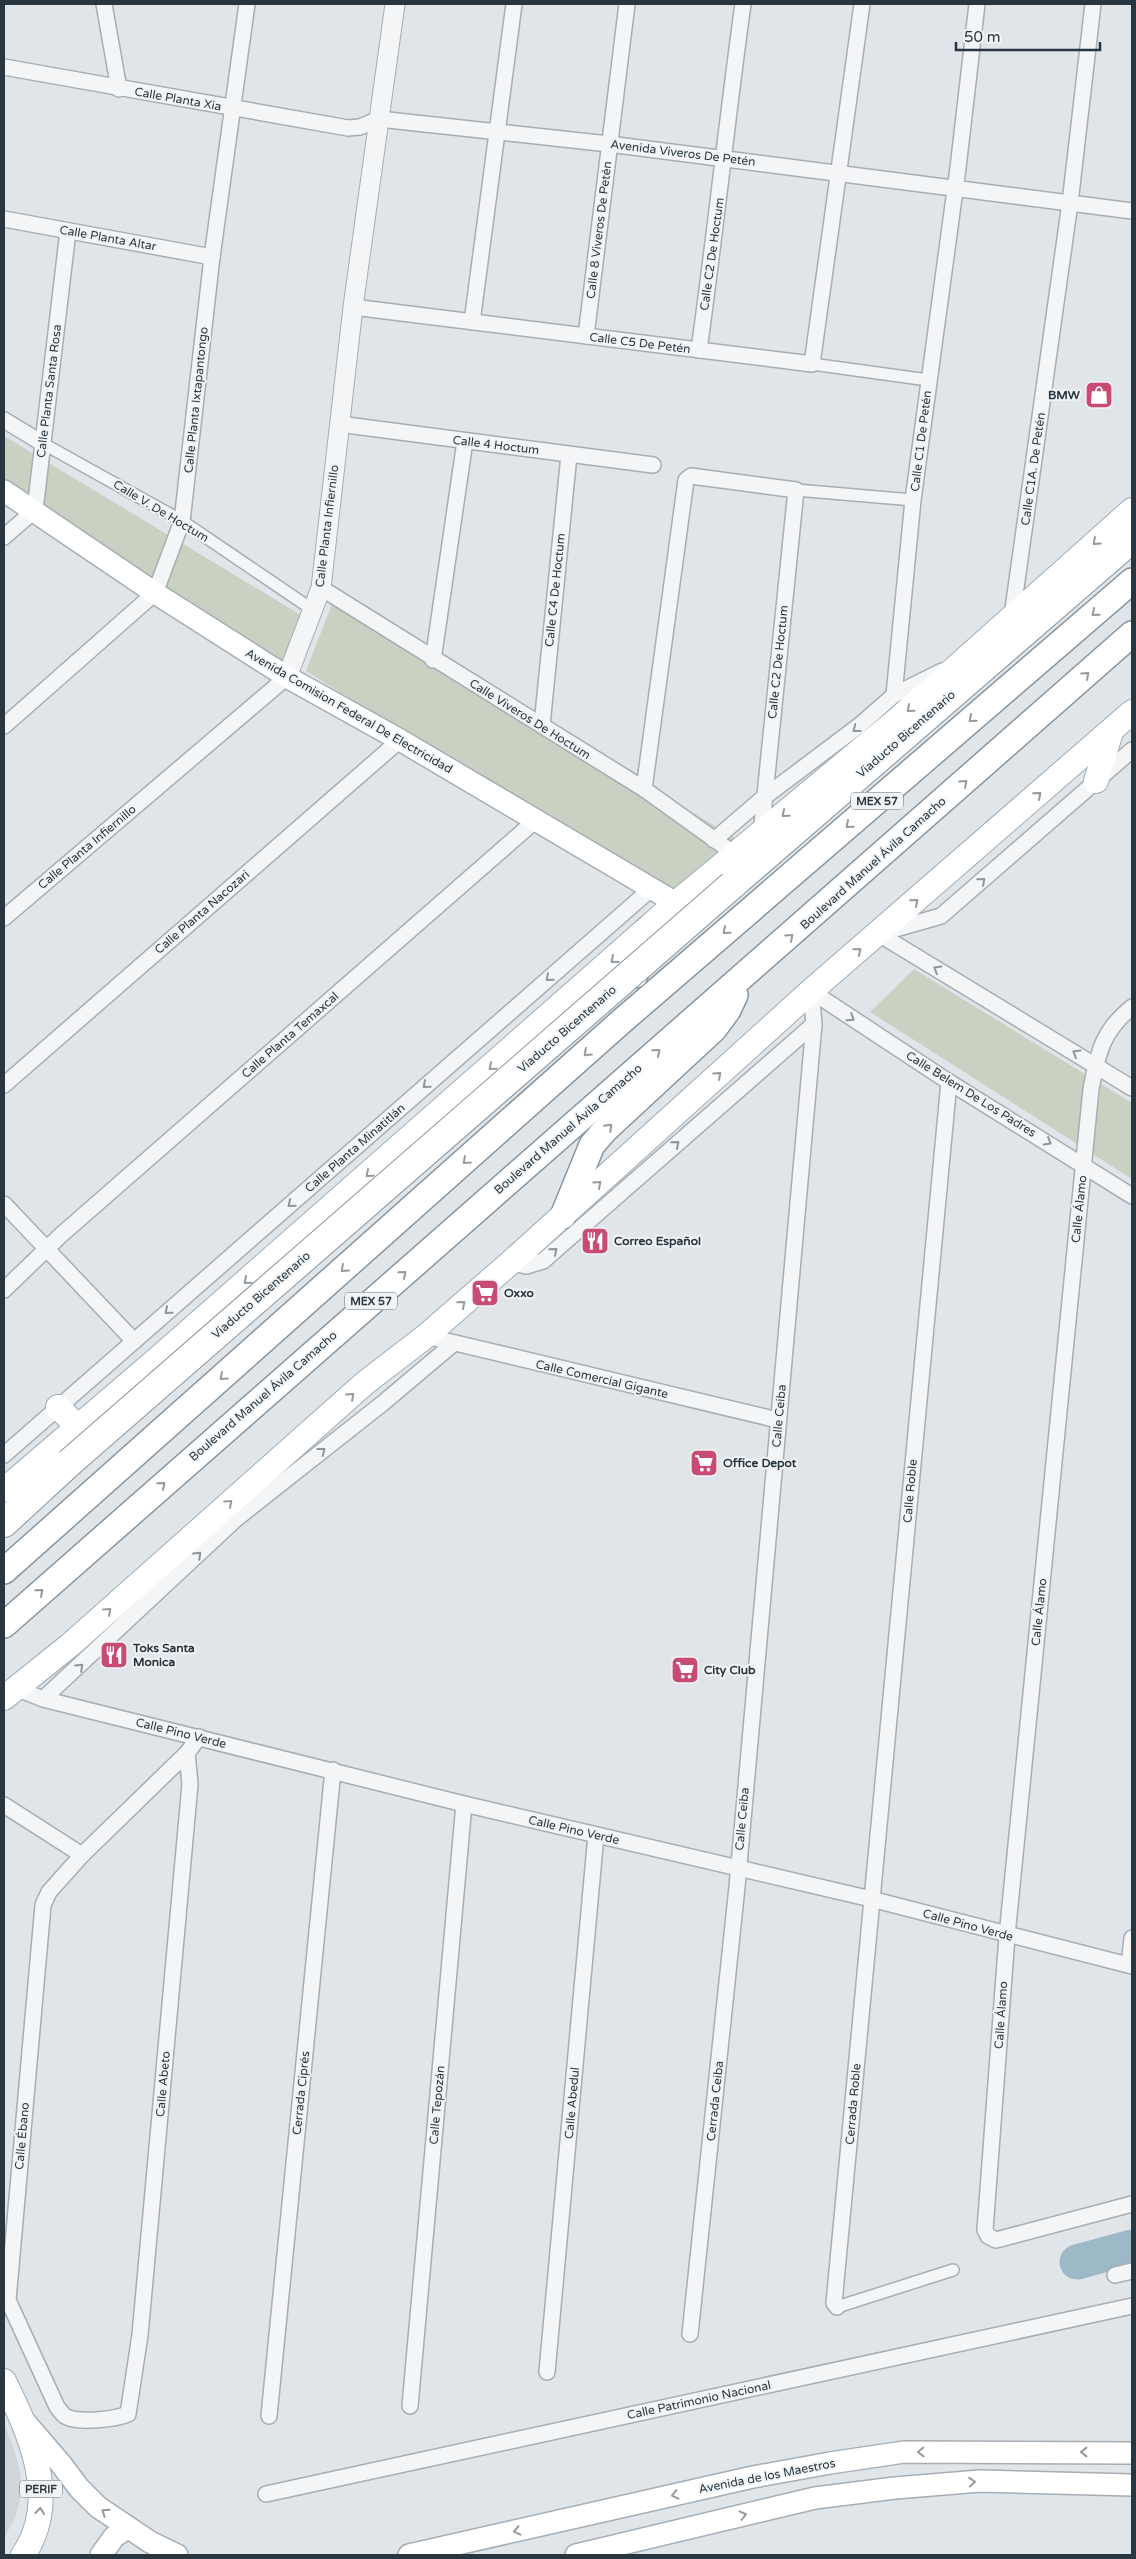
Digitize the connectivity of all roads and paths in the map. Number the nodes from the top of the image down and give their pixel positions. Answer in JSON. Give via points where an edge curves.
{"nodes":[{"id":1,"x":104,"y":4,"type":"edge"},
{"id":2,"x":247,"y":4,"type":"edge"},
{"id":3,"x":395,"y":4,"type":"edge"},
{"id":4,"x":514,"y":4,"type":"edge"},
{"id":5,"x":627,"y":4,"type":"edge"},
{"id":6,"x":743,"y":4,"type":"edge"},
{"id":7,"x":862,"y":4,"type":"edge"},
{"id":8,"x":977,"y":4,"type":"edge"},
{"id":9,"x":1092,"y":4,"type":"edge"},
{"id":10,"x":4,"y":67,"type":"edge"},
{"id":11,"x":119,"y":89,"type":"junction"},
{"id":12,"x":234,"y":108,"type":"junction"},
{"id":13,"x":379,"y":119,"type":"junction"},
{"id":14,"x":498,"y":132,"type":"junction"},
{"id":15,"x":609,"y":144,"type":"junction"},
{"id":16,"x":724,"y":158,"type":"junction"},
{"id":17,"x":838,"y":174,"type":"junction"},
{"id":18,"x":956,"y":188,"type":"junction"},
{"id":19,"x":1070,"y":203,"type":"junction"},
{"id":20,"x":1132,"y":211,"type":"edge"},
{"id":21,"x":4,"y":219,"type":"edge"},
{"id":22,"x":68,"y":231,"type":"junction"},
{"id":23,"x":212,"y":258,"type":"junction"},
{"id":24,"x":352,"y":307,"type":"junction"},
{"id":25,"x":472,"y":322,"type":"junction"},
{"id":26,"x":586,"y":336,"type":"junction"},
{"id":27,"x":699,"y":350,"type":"junction"},
{"id":28,"x":812,"y":364,"type":"junction"},
{"id":29,"x":928,"y":380,"type":"junction"},
{"id":30,"x":4,"y":420,"type":"edge"},
{"id":31,"x":339,"y":424,"type":"junction"},
{"id":32,"x":465,"y":441,"type":"junction"},
{"id":33,"x":42,"y":443,"type":"junction"},
{"id":34,"x":569,"y":455,"type":"junction"},
{"id":35,"x":653,"y":466,"type":"dead end"},
{"id":36,"x":796,"y":490,"type":"junction"},
{"id":37,"x":4,"y":491,"type":"edge"},
{"id":38,"x":913,"y":500,"type":"junction"},
{"id":39,"x":35,"y":510,"type":"junction"},
{"id":40,"x":1132,"y":510,"type":"edge"},
{"id":41,"x":182,"y":521,"type":"junction"},
{"id":42,"x":4,"y":537,"type":"edge"},
{"id":43,"x":1132,"y":539,"type":"edge"},
{"id":44,"x":1132,"y":581,"type":"edge"},
{"id":45,"x":321,"y":588,"type":"junction"},
{"id":46,"x":156,"y":593,"type":"junction"},
{"id":47,"x":313,"y":610,"type":"junction"},
{"id":48,"x":1012,"y":616,"type":"junction"},
{"id":49,"x":1132,"y":634,"type":"edge"},
{"id":50,"x":970,"y":656,"type":"junction"},
{"id":51,"x":433,"y":660,"type":"junction"},
{"id":52,"x":287,"y":677,"type":"junction"},
{"id":53,"x":894,"y":694,"type":"junction"},
{"id":54,"x":1132,"y":712,"type":"edge"},
{"id":55,"x":542,"y":725,"type":"junction"},
{"id":56,"x":4,"y":726,"type":"edge"},
{"id":57,"x":1121,"y":732,"type":"edge"},
{"id":58,"x":400,"y":740,"type":"junction"},
{"id":59,"x":1132,"y":750,"type":"edge"},
{"id":60,"x":1096,"y":781,"type":"junction"},
{"id":61,"x":644,"y":789,"type":"junction"},
{"id":62,"x":763,"y":798,"type":"junction"},
{"id":63,"x":536,"y":820,"type":"junction"},
{"id":64,"x":761,"y":834,"type":"junction"},
{"id":65,"x":714,"y":840,"type":"junction"},
{"id":66,"x":736,"y":856,"type":"junction"},
{"id":67,"x":651,"y":888,"type":"junction"},
{"id":68,"x":676,"y":904,"type":"junction"},
{"id":69,"x":4,"y":918,"type":"edge"},
{"id":70,"x":648,"y":930,"type":"junction"},
{"id":71,"x":878,"y":934,"type":"junction"},
{"id":72,"x":741,"y":981,"type":"junction"},
{"id":73,"x":811,"y":991,"type":"junction"},
{"id":74,"x":1132,"y":1007,"type":"edge"},
{"id":75,"x":623,"y":1020,"type":"junction"},
{"id":76,"x":814,"y":1024,"type":"junction"},
{"id":77,"x":1096,"y":1065,"type":"junction"},
{"id":78,"x":949,"y":1082,"type":"junction"},
{"id":79,"x":4,"y":1085,"type":"edge"},
{"id":80,"x":1132,"y":1088,"type":"edge"},
{"id":81,"x":1083,"y":1164,"type":"junction"},
{"id":82,"x":1132,"y":1196,"type":"edge"},
{"id":83,"x":4,"y":1204,"type":"edge"},
{"id":84,"x":563,"y":1216,"type":"junction"},
{"id":85,"x":45,"y":1249,"type":"junction"},
{"id":86,"x":510,"y":1263,"type":"junction"},
{"id":87,"x":4,"y":1290,"type":"edge"},
{"id":88,"x":426,"y":1336,"type":"junction"},
{"id":89,"x":134,"y":1341,"type":"junction"},
{"id":90,"x":453,"y":1344,"type":"junction"},
{"id":91,"x":58,"y":1406,"type":"junction"},
{"id":92,"x":778,"y":1420,"type":"junction"},
{"id":93,"x":78,"y":1427,"type":"junction"},
{"id":94,"x":4,"y":1455,"type":"edge"},
{"id":95,"x":4,"y":1490,"type":"edge"},
{"id":96,"x":4,"y":1523,"type":"edge"},
{"id":97,"x":4,"y":1571,"type":"edge"},
{"id":98,"x":4,"y":1624,"type":"edge"},
{"id":99,"x":11,"y":1694,"type":"edge"},
{"id":100,"x":43,"y":1699,"type":"junction"},
{"id":101,"x":199,"y":1737,"type":"junction"},
{"id":102,"x":187,"y":1753,"type":"junction"},
{"id":103,"x":333,"y":1770,"type":"junction"},
{"id":104,"x":464,"y":1804,"type":"junction"},
{"id":105,"x":4,"y":1805,"type":"edge"},
{"id":106,"x":596,"y":1834,"type":"junction"},
{"id":107,"x":82,"y":1855,"type":"junction"},
{"id":108,"x":737,"y":1868,"type":"junction"},
{"id":109,"x":871,"y":1899,"type":"junction"},
{"id":110,"x":1007,"y":1936,"type":"junction"},
{"id":111,"x":1132,"y":1938,"type":"edge"},
{"id":112,"x":1131,"y":1966,"type":"edge"},
{"id":113,"x":1132,"y":2204,"type":"edge"},
{"id":114,"x":953,"y":2270,"type":"dead end"},
{"id":115,"x":1132,"y":2271,"type":"edge"},
{"id":116,"x":1115,"y":2275,"type":"dead end"},
{"id":117,"x":1132,"y":2306,"type":"edge"},
{"id":118,"x":837,"y":2307,"type":"joint"},
{"id":119,"x":690,"y":2334,"type":"dead end"},
{"id":120,"x":547,"y":2372,"type":"dead end"},
{"id":121,"x":4,"y":2381,"type":"edge"},
{"id":122,"x":4,"y":2404,"type":"edge"},
{"id":123,"x":410,"y":2406,"type":"dead end"},
{"id":124,"x":269,"y":2416,"type":"dead end"},
{"id":125,"x":66,"y":2417,"type":"joint"},
{"id":126,"x":24,"y":2421,"type":"junction"},
{"id":127,"x":1132,"y":2452,"type":"edge"},
{"id":128,"x":1132,"y":2485,"type":"edge"},
{"id":129,"x":266,"y":2494,"type":"dead end"},
{"id":130,"x":128,"y":2527,"type":"junction"},
{"id":131,"x":632,"y":2549,"type":"edge"},
{"id":132,"x":22,"y":2555,"type":"edge"},
{"id":133,"x":102,"y":2555,"type":"edge"},
{"id":134,"x":177,"y":2555,"type":"edge"},
{"id":135,"x":409,"y":2555,"type":"edge"},
{"id":136,"x":576,"y":2555,"type":"edge"}],
"edges":[{"from":1,"to":11,"type":"street","name":"Calle Planta Xia"},
{"from":2,"to":12,"type":"street","name":"Calle Planta Ixtapantongo"},
{"from":3,"to":13,"type":"street","name":"Calle Planta Infiernillo"},
{"from":4,"to":14,"type":"street"},
{"from":5,"to":15,"type":"street","name":"Calle 8 Viveros De Petén"},
{"from":6,"to":16,"type":"street","name":"Calle C2 De Hoctum"},
{"from":7,"to":17,"type":"street"},
{"from":8,"to":18,"type":"street","name":"Calle C1 De Petén"},
{"from":9,"to":19,"type":"street","name":"Calle C1A. De Petén"},
{"from":10,"to":11,"type":"street"},
{"from":11,"to":12,"type":"street","name":"Calle Planta Xia"},
{"from":12,"to":13,"type":"street","name":"Avenida Viveros De Petén","via":[[348,128]]},
{"from":12,"to":23,"type":"street","name":"Calle Planta Ixtapantongo"},
{"from":13,"to":14,"type":"street","name":"Avenida Viveros De Petén"},
{"from":13,"to":24,"type":"street","name":"Calle Planta Infiernillo"},
{"from":14,"to":15,"type":"street","name":"Avenida Viveros De Petén"},
{"from":14,"to":25,"type":"street"},
{"from":15,"to":16,"type":"street","name":"Avenida Viveros De Petén"},
{"from":15,"to":26,"type":"street","name":"Calle 8 Viveros De Petén"},
{"from":16,"to":17,"type":"street","name":"Avenida Viveros De Petén"},
{"from":16,"to":27,"type":"street","name":"Calle C2 De Hoctum"},
{"from":17,"to":18,"type":"street","name":"Avenida Viveros De Petén"},
{"from":17,"to":28,"type":"street"},
{"from":18,"to":19,"type":"street","name":"Avenida Viveros De Petén"},
{"from":18,"to":29,"type":"street","name":"Calle C1 De Petén"},
{"from":19,"to":20,"type":"street","name":"Avenida Viveros De Petén"},
{"from":19,"to":48,"type":"street","name":"Calle C1A. De Petén"},
{"from":21,"to":22,"type":"street","name":"Calle Planta Altar"},
{"from":22,"to":23,"type":"street","name":"Calle Planta Altar"},
{"from":22,"to":33,"type":"street","name":"Calle Planta Santa Rosa"},
{"from":23,"to":41,"type":"street","name":"Calle Planta Ixtapantongo"},
{"from":24,"to":25,"type":"street","name":"Calle C5 De Petén"},
{"from":24,"to":31,"type":"street","name":"Calle Planta Infiernillo"},
{"from":25,"to":26,"type":"street","name":"Calle C5 De Petén"},
{"from":26,"to":27,"type":"street","name":"Calle C5 De Petén"},
{"from":27,"to":28,"type":"street","name":"Calle C5 De Petén"},
{"from":28,"to":29,"type":"street","name":"Calle C5 De Petén"},
{"from":29,"to":38,"type":"street","name":"Calle C1 De Petén"},
{"from":30,"to":33,"type":"street","name":"Calle V. De Hoctum"},
{"from":31,"to":32,"type":"street","name":"Calle 4 Hoctum"},
{"from":31,"to":45,"type":"street","name":"Calle Planta Infiernillo"},
{"from":32,"to":34,"type":"street","name":"Calle 4 Hoctum"},
{"from":32,"to":51,"type":"street"},
{"from":33,"to":39,"type":"street","name":"Calle Planta Santa Rosa"},
{"from":33,"to":41,"type":"street","name":"Calle V. De Hoctum"},
{"from":34,"to":35,"type":"street","name":"Calle 4 Hoctum"},
{"from":34,"to":55,"type":"street","name":"Calle C4 De Hoctum"},
{"from":36,"to":38,"type":"street"},
{"from":36,"to":61,"type":"street","via":[[692,476],[686,480]]},
{"from":36,"to":62,"type":"street","name":"Calle C2 De Hoctum"},
{"from":37,"to":39,"type":"main road","name":"Avenida Comision Federal De Electricidad"},
{"from":38,"to":53,"type":"street","name":"Calle C1 De Petén"},
{"from":39,"to":42,"type":"street"},
{"from":39,"to":46,"type":"main road","name":"Avenida Comision Federal De Electricidad"},
{"from":40,"to":48,"type":"main road","one_way":true},
{"from":41,"to":46,"type":"street","name":"Calle Planta Ixtapantongo"},
{"from":41,"to":47,"type":"street","name":"Calle V. De Hoctum"},
{"from":43,"to":96,"type":"highway","name":"Viaducto Bicentenario","bridge":true,"via":[[91,1443]]},
{"from":44,"to":75,"type":"highway","number":"MEX 57","one_way":true},
{"from":45,"to":47,"type":"street","name":"Calle Planta Infiernillo"},
{"from":45,"to":51,"type":"street","name":"Calle Viveros De Hoctum"},
{"from":46,"to":52,"type":"main road","name":"Avenida Comision Federal De Electricidad"},
{"from":46,"to":56,"type":"street","name":"Calle Planta Ixtapantongo"},
{"from":47,"to":52,"type":"street","name":"Calle Planta Infiernillo"},
{"from":48,"to":50,"type":"main road"},
{"from":72,"to":49,"type":"highway","name":"Boulevard Manuel Ávila Camacho","number":"MEX 57","one_way":true},
{"from":50,"to":53,"type":"street"},
{"from":50,"to":64,"type":"main road","one_way":true},
{"from":51,"to":55,"type":"street","name":"Calle Viveros De Hoctum"},
{"from":52,"to":58,"type":"main road","name":"Avenida Comision Federal De Electricidad"},
{"from":52,"to":69,"type":"street","name":"Calle Planta Infiernillo"},
{"from":53,"to":62,"type":"street","one_way":true,"via":[[860,725]]},
{"from":54,"to":57,"type":"main road"},
{"from":55,"to":61,"type":"street","name":"Calle Viveros De Hoctum"},
{"from":57,"to":60,"type":"main road"},
{"from":71,"to":57,"type":"main road","one_way":true},
{"from":58,"to":63,"type":"main road","name":"Avenida Comision Federal De Electricidad"},
{"from":58,"to":79,"type":"street","name":"Calle Planta Nacozari"},
{"from":59,"to":60,"type":"street"},
{"from":71,"to":60,"type":"street","one_way":true,"via":[[941,916]]},
{"from":61,"to":65,"type":"street","name":"Calle Viveros De Hoctum"},
{"from":62,"to":64,"type":"street","name":"Calle C2 De Hoctum"},
{"from":62,"to":65,"type":"street"},
{"from":63,"to":67,"type":"main road","name":"Avenida Comision Federal De Electricidad"},
{"from":63,"to":85,"type":"street","name":"Calle Planta Temaxcal"},
{"from":64,"to":66,"type":"main road"},
{"from":65,"to":66,"type":"street","name":"Calle Viveros De Hoctum"},
{"from":66,"to":68,"type":"main road"},
{"from":67,"to":68,"type":"main road","name":"Avenida Comision Federal De Electricidad"},
{"from":67,"to":89,"type":"street","name":"Calle Planta Minatitlán","one_way":true},
{"from":68,"to":70,"type":"main road"},
{"from":70,"to":75,"type":"highway"},
{"from":70,"to":93,"type":"main road","one_way":true},
{"from":73,"to":71,"type":"main road","one_way":true},
{"from":77,"to":71,"type":"street","one_way":true},
{"from":84,"to":72,"type":"highway","one_way":true,"via":[[592,1145],[714,1029],[728,1010]]},
{"from":98,"to":72,"type":"highway","name":"Boulevard Manuel Ávila Camacho","number":"MEX 57","one_way":true,"via":[[542,1150]]},
{"from":73,"to":76,"type":"street","name":"Calle Ceiba"},
{"from":73,"to":78,"type":"street","name":"Calle Belem De Los Padres","one_way":true},
{"from":84,"to":73,"type":"main road","one_way":true},
{"from":74,"to":77,"type":"street","name":"Calle Álamo","via":[[1120,1016],[1103,1039]]},
{"from":75,"to":97,"type":"highway","number":"MEX 57","one_way":true},
{"from":86,"to":76,"type":"street","one_way":true,"via":[[526,1266],[542,1261]]},
{"from":76,"to":92,"type":"street","name":"Calle Ceiba"},
{"from":77,"to":80,"type":"street"},
{"from":77,"to":81,"type":"street","name":"Calle Álamo"},
{"from":78,"to":81,"type":"street","name":"Calle Belem De Los Padres","one_way":true},
{"from":78,"to":109,"type":"street","name":"Calle Roble"},
{"from":81,"to":82,"type":"street","name":"Calle Belem De Los Padres"},
{"from":81,"to":110,"type":"street","name":"Calle Álamo"},
{"from":83,"to":85,"type":"street"},
{"from":84,"to":86,"type":"main road"},
{"from":85,"to":87,"type":"street","name":"Calle Planta Temaxcal"},
{"from":85,"to":89,"type":"street"},
{"from":88,"to":86,"type":"main road","one_way":true},
{"from":88,"to":90,"type":"street","name":"Calle Comercial Gigante"},
{"from":99,"to":88,"type":"main road","one_way":true,"via":[[365,1383]]},
{"from":89,"to":91,"type":"street","name":"Calle Planta Minatitlán"},
{"from":90,"to":92,"type":"street","name":"Calle Comercial Gigante"},
{"from":100,"to":90,"type":"street","one_way":true,"via":[[236,1519]]},
{"from":91,"to":93,"type":"main road"},
{"from":91,"to":94,"type":"street","name":"Calle Planta Minatitlán"},
{"from":92,"to":108,"type":"street","name":"Calle Ceiba"},
{"from":93,"to":95,"type":"main road"},
{"from":99,"to":100,"type":"street","name":"Calle Pino Verde"},
{"from":100,"to":101,"type":"street","name":"Calle Pino Verde"},
{"from":101,"to":102,"type":"street","name":"Calle Ébano"},
{"from":101,"to":103,"type":"street","name":"Calle Pino Verde"},
{"from":102,"to":107,"type":"street","name":"Calle Ébano"},
{"from":102,"to":125,"type":"street","name":"Calle Abeto","via":[[190,1784],[140,2334],[128,2414],[89,2420]]},
{"from":103,"to":104,"type":"street","name":"Calle Pino Verde"},
{"from":103,"to":124,"type":"street","name":"Cerrada Ciprés"},
{"from":104,"to":106,"type":"street","name":"Calle Pino Verde"},
{"from":104,"to":123,"type":"street","name":"Calle Tepozán"},
{"from":105,"to":107,"type":"street"},
{"from":106,"to":108,"type":"street","name":"Calle Pino Verde"},
{"from":106,"to":120,"type":"street","name":"Calle Abedul"},
{"from":107,"to":125,"type":"street","name":"Calle Ébano","via":[[49,1892],[43,1905],[8,2283],[11,2310],[57,2407]]},
{"from":108,"to":109,"type":"street","name":"Calle Pino Verde"},
{"from":108,"to":119,"type":"street","name":"Cerrada Ceiba"},
{"from":109,"to":110,"type":"street","name":"Calle Pino Verde"},
{"from":109,"to":118,"type":"street","name":"Cerrada Roble","via":[[834,2303]]},
{"from":110,"to":112,"type":"street","name":"Calle Pino Verde"},
{"from":110,"to":113,"type":"street","name":"Calle Álamo","via":[[985,2230],[996,2240]]},
{"from":111,"to":112,"type":"street"},
{"from":114,"to":118,"type":"street"},
{"from":115,"to":116,"type":"street"},
{"from":117,"to":129,"type":"street","name":"Calle Patrimonio Nacional"},
{"from":121,"to":126,"type":"main road"},
{"from":122,"to":126,"type":"main road"},
{"from":130,"to":126,"type":"main road","one_way":true,"via":[[98,2508]]},
{"from":132,"to":126,"type":"main road","number":"PERIF","one_way":true,"via":[[33,2537],[41,2506],[41,2482]]},
{"from":127,"to":135,"type":"main road","name":"Avenida de los Maestros","one_way":true,"via":[[904,2452],[839,2461],[753,2477]]},
{"from":131,"to":128,"type":"main road","one_way":true,"via":[[815,2498],[980,2481]]},
{"from":130,"to":133,"type":"main road","via":[[114,2537]]},
{"from":130,"to":134,"type":"main road"},
{"from":131,"to":136,"type":"main road"}]}
